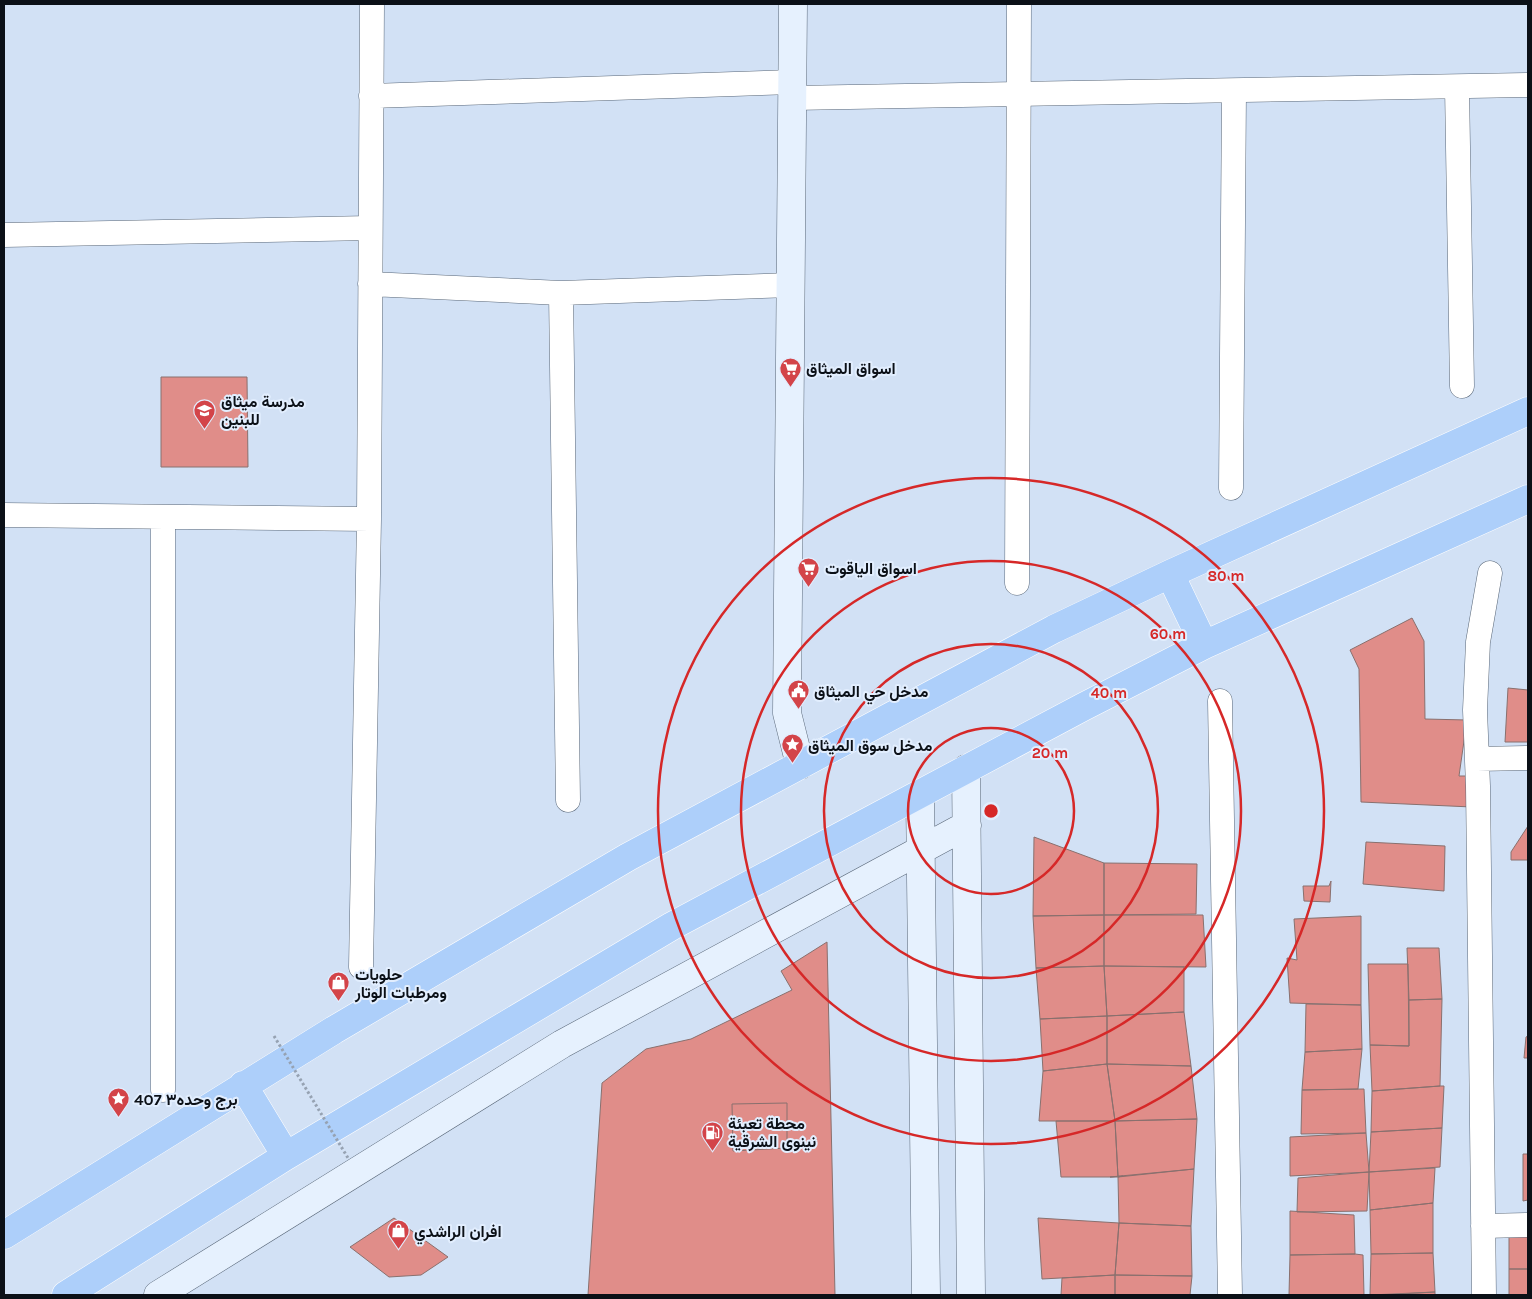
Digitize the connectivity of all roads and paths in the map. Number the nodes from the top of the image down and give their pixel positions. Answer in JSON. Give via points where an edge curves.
{"nodes":[{"id":1,"x":372,"y":4,"type":"edge"},
{"id":2,"x":793,"y":4,"type":"edge"},
{"id":3,"x":1019,"y":4,"type":"edge"},
{"id":4,"x":1528,"y":85,"type":"edge"},
{"id":5,"x":1457,"y":87,"type":"junction"},
{"id":6,"x":792,"y":90,"type":"junction"},
{"id":7,"x":1234,"y":91,"type":"junction"},
{"id":8,"x":1019,"y":94,"type":"junction"},
{"id":9,"x":371,"y":96,"type":"junction"},
{"id":10,"x":370,"y":228,"type":"junction"},
{"id":11,"x":4,"y":235,"type":"edge"},
{"id":12,"x":370,"y":284,"type":"junction"},
{"id":13,"x":791,"y":285,"type":"junction"},
{"id":14,"x":561,"y":293,"type":"junction"},
{"id":15,"x":1462,"y":386,"type":"dead end"},
{"id":16,"x":1528,"y":411,"type":"edge"},
{"id":17,"x":1231,"y":488,"type":"dead end"},
{"id":18,"x":1528,"y":499,"type":"edge"},
{"id":19,"x":4,"y":515,"type":"edge"},
{"id":20,"x":163,"y":517,"type":"junction"},
{"id":21,"x":369,"y":519,"type":"junction"},
{"id":22,"x":1490,"y":573,"type":"dead end"},
{"id":23,"x":1170,"y":574,"type":"junction"},
{"id":24,"x":1017,"y":583,"type":"dead end"},
{"id":25,"x":1204,"y":645,"type":"junction"},
{"id":26,"x":1220,"y":701,"type":"dead end"},
{"id":27,"x":1477,"y":758,"type":"junction"},
{"id":28,"x":1528,"y":758,"type":"edge"},
{"id":29,"x":800,"y":765,"type":"junction"},
{"id":30,"x":966,"y":769,"type":"junction"},
{"id":31,"x":920,"y":794,"type":"junction"},
{"id":32,"x":568,"y":800,"type":"dead end"},
{"id":33,"x":967,"y":825,"type":"junction"},
{"id":34,"x":922,"y":850,"type":"junction"},
{"id":35,"x":360,"y":967,"type":"dead end"},
{"id":36,"x":274,"y":1036,"type":"dead end"},
{"id":37,"x":243,"y":1085,"type":"junction"},
{"id":38,"x":163,"y":1090,"type":"dead end"},
{"id":39,"x":286,"y":1156,"type":"junction"},
{"id":40,"x":348,"y":1158,"type":"dead end"},
{"id":41,"x":1528,"y":1225,"type":"edge"},
{"id":42,"x":1483,"y":1226,"type":"junction"},
{"id":43,"x":4,"y":1235,"type":"edge"},
{"id":44,"x":66,"y":1295,"type":"edge"},
{"id":45,"x":158,"y":1295,"type":"edge"},
{"id":46,"x":926,"y":1295,"type":"edge"},
{"id":47,"x":972,"y":1295,"type":"edge"},
{"id":48,"x":1230,"y":1295,"type":"edge"},
{"id":49,"x":1484,"y":1295,"type":"edge"}],
"edges":[{"from":1,"to":9,"type":"street"},
{"from":2,"to":6,"type":"street"},
{"from":3,"to":8,"type":"street"},
{"from":4,"to":5,"type":"street"},
{"from":5,"to":7,"type":"street"},
{"from":5,"to":15,"type":"street"},
{"from":6,"to":8,"type":"street"},
{"from":6,"to":9,"type":"street"},
{"from":6,"to":13,"type":"street"},
{"from":7,"to":8,"type":"street"},
{"from":7,"to":17,"type":"street"},
{"from":8,"to":24,"type":"street"},
{"from":9,"to":10,"type":"street"},
{"from":10,"to":11,"type":"street"},
{"from":10,"to":12,"type":"street"},
{"from":12,"to":14,"type":"street"},
{"from":12,"to":21,"type":"street"},
{"from":13,"to":14,"type":"street"},
{"from":13,"to":29,"type":"street","via":[[787,713]]},
{"from":14,"to":32,"type":"street"},
{"from":16,"to":23,"type":"highway"},
{"from":18,"to":25,"type":"highway"},
{"from":19,"to":20,"type":"street"},
{"from":20,"to":21,"type":"street"},
{"from":20,"to":38,"type":"street"},
{"from":21,"to":35,"type":"street"},
{"from":22,"to":27,"type":"street","via":[[1478,642]]},
{"from":23,"to":25,"type":"highway"},
{"from":23,"to":29,"type":"highway","via":[[1054,630]]},
{"from":25,"to":30,"type":"highway"},
{"from":26,"to":48,"type":"street"},
{"from":27,"to":28,"type":"street"},
{"from":27,"to":42,"type":"street"},
{"from":29,"to":37,"type":"highway","via":[[620,862]]},
{"from":30,"to":31,"type":"highway"},
{"from":30,"to":33,"type":"street"},
{"from":31,"to":34,"type":"street"},
{"from":31,"to":39,"type":"highway","via":[[672,926]]},
{"from":33,"to":34,"type":"street"},
{"from":33,"to":47,"type":"street"},
{"from":34,"to":45,"type":"street","via":[[562,1044]]},
{"from":34,"to":46,"type":"street"},
{"from":36,"to":40,"type":"path","bridge":true},
{"from":37,"to":39,"type":"highway"},
{"from":37,"to":43,"type":"highway"},
{"from":39,"to":44,"type":"highway"},
{"from":41,"to":42,"type":"street"},
{"from":42,"to":49,"type":"street"}]}
